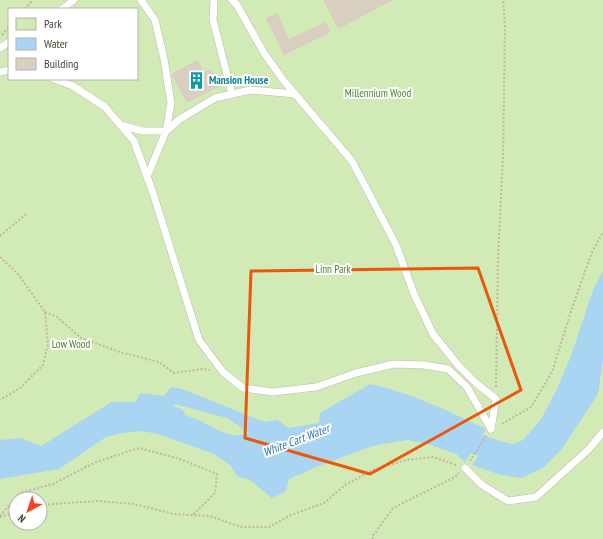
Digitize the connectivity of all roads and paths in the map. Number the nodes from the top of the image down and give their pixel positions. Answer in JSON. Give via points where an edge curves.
{"nodes":[{"id":1,"x":33,"y":0,"type":"edge"},
{"id":2,"x":74,"y":0,"type":"edge"},
{"id":3,"x":141,"y":0,"type":"edge"},
{"id":4,"x":214,"y":0,"type":"edge"},
{"id":5,"x":232,"y":0,"type":"edge"},
{"id":6,"x":502,"y":0,"type":"edge"},
{"id":7,"x":26,"y":8,"type":"edge"},
{"id":8,"x":63,"y":8,"type":"edge"},
{"id":9,"x":8,"y":28,"type":"edge"},
{"id":10,"x":0,"y":37,"type":"edge"},
{"id":11,"x":57,"y":80,"type":"edge"},
{"id":12,"x":232,"y":94,"type":"junction"},
{"id":13,"x":295,"y":94,"type":"junction"},
{"id":14,"x":120,"y":125,"type":"junction"},
{"id":15,"x":166,"y":131,"type":"junction"},
{"id":16,"x":147,"y":177,"type":"junction"},
{"id":17,"x":26,"y":214,"type":"dead end"},
{"id":18,"x":603,"y":232,"type":"edge"},
{"id":19,"x":0,"y":236,"type":"edge"},
{"id":20,"x":0,"y":257,"type":"edge"},
{"id":21,"x":45,"y":312,"type":"junction"},
{"id":22,"x":223,"y":372,"type":"junction"},
{"id":23,"x":496,"y":398,"type":"junction"},
{"id":24,"x":0,"y":400,"type":"edge"},
{"id":25,"x":491,"y":429,"type":"junction"},
{"id":26,"x":603,"y":432,"type":"edge"},
{"id":27,"x":465,"y":468,"type":"junction"},
{"id":28,"x":48,"y":504,"type":"edge"},
{"id":29,"x":192,"y":515,"type":"junction"},
{"id":30,"x":0,"y":517,"type":"edge"},
{"id":31,"x":372,"y":538,"type":"edge"}],
"edges":[{"from":1,"to":7,"type":"path"},
{"from":2,"to":8,"type":"lane"},
{"from":3,"to":15,"type":"lane","via":[[155,20],[164,59],[171,103]]},
{"from":4,"to":12,"type":"lane","via":[[213,20]]},
{"from":5,"to":13,"type":"lane","via":[[264,53]]},
{"from":6,"to":23,"type":"path","via":[[505,34]]},
{"from":9,"to":10,"type":"path"},
{"from":11,"to":14,"type":"lane","via":[[73,86],[105,107]]},
{"from":12,"to":13,"type":"lane","via":[[250,90]]},
{"from":12,"to":15,"type":"lane","via":[[215,98],[180,119]]},
{"from":13,"to":23,"type":"lane","via":[[352,161],[396,245],[414,294],[433,334],[458,365]]},
{"from":14,"to":15,"type":"lane","via":[[143,131]]},
{"from":14,"to":16,"type":"lane","via":[[134,141]]},
{"from":15,"to":16,"type":"lane"},
{"from":16,"to":22,"type":"lane","via":[[199,340]]},
{"from":17,"to":19,"type":"path"},
{"from":18,"to":25,"type":"path","via":[[592,252],[552,372],[531,407]]},
{"from":20,"to":21,"type":"path","via":[[18,274]]},
{"from":21,"to":22,"type":"path","via":[[57,316],[81,338],[159,362],[174,373],[202,369]]},
{"from":21,"to":24,"type":"path","via":[[48,344],[43,365],[20,388]]},
{"from":22,"to":25,"type":"lane","via":[[243,388],[273,392],[316,387],[356,373],[394,364],[448,369],[466,387]]},
{"from":23,"to":25,"type":"lane"},
{"from":25,"to":27,"type":"path"},
{"from":26,"to":27,"type":"lane","via":[[536,497],[508,501],[482,484]]},
{"from":27,"to":29,"type":"path","via":[[433,458],[406,460],[386,466],[345,485],[324,503],[291,515],[269,527],[241,527],[210,516]]},
{"from":27,"to":31,"type":"path","via":[[455,478],[393,508]]},
{"from":28,"to":29,"type":"path","via":[[97,501],[134,504],[174,514]]},
{"from":29,"to":30,"type":"path","via":[[215,493],[217,474],[177,458],[139,448],[96,462],[53,484],[20,494]]}]}
